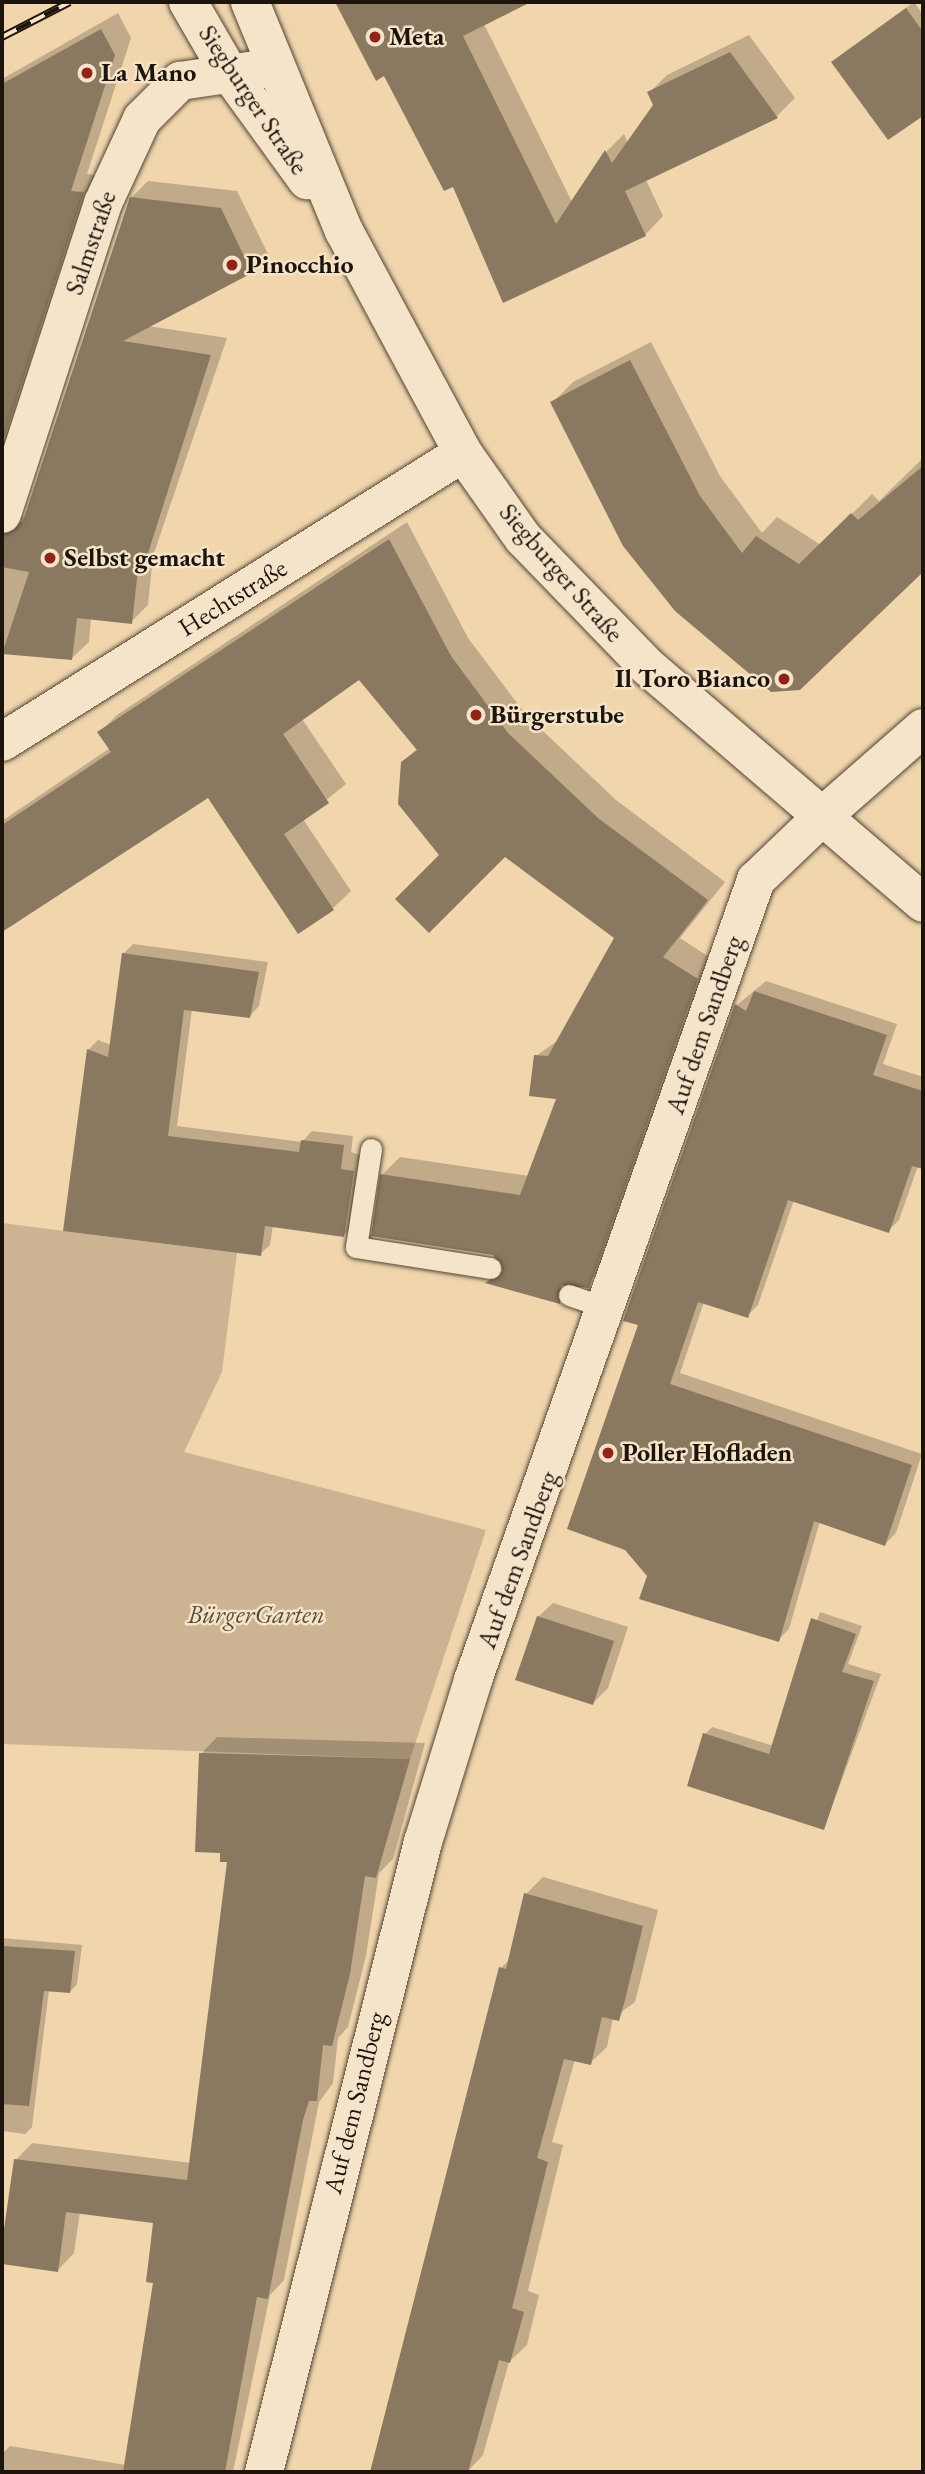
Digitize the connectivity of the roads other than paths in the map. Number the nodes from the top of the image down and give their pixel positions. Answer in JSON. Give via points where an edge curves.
{"nodes":[{"id":1,"x":188,"y":2,"type":"edge"},
{"id":2,"x":250,"y":2,"type":"edge"},
{"id":3,"x":276,"y":67,"type":"junction"},
{"id":4,"x":228,"y":71,"type":"junction"},
{"id":5,"x":344,"y":231,"type":"junction"},
{"id":6,"x":463,"y":453,"type":"junction"},
{"id":7,"x":2,"y":514,"type":"edge"},
{"id":8,"x":923,"y":727,"type":"edge"},
{"id":9,"x":2,"y":742,"type":"edge"},
{"id":10,"x":826,"y":813,"type":"junction"},
{"id":11,"x":923,"y":903,"type":"edge"},
{"id":12,"x":370,"y":1149,"type":"dead end"},
{"id":13,"x":490,"y":1268,"type":"dead end"},
{"id":14,"x":569,"y":1294,"type":"dead end"},
{"id":15,"x":607,"y":1308,"type":"junction"},
{"id":16,"x":264,"y":2472,"type":"edge"}],
"edges":[{"from":1,"to":4,"type":"street","name":"Siegburger Straße"},
{"from":2,"to":3,"type":"street","name":"Siegburger Straße"},
{"from":3,"to":4,"type":"street","name":"Salmstraße"},
{"from":3,"to":5,"type":"street","name":"Siegburger Straße"},
{"from":4,"to":5,"type":"street","name":"Siegburger Straße"},
{"from":4,"to":7,"type":"street","name":"Salmstraße","via":[[164,91],[120,158]]},
{"from":5,"to":6,"type":"street","name":"Siegburger Straße"},
{"from":6,"to":9,"type":"street","name":"Hechtstraße"},
{"from":6,"to":10,"type":"street","name":"Siegburger Straße","via":[[582,605]]},
{"from":8,"to":10,"type":"street","name":"Auf dem Sandberg"},
{"from":10,"to":11,"type":"street","name":"Siegburger Straße"},
{"from":10,"to":15,"type":"street","name":"Auf dem Sandberg","via":[[756,880]]},
{"from":12,"to":13,"type":"lane","via":[[356,1247]]},
{"from":14,"to":15,"type":"lane"},
{"from":15,"to":16,"type":"street","name":"Auf dem Sandberg","via":[[473,1679],[423,1842]]}]}
